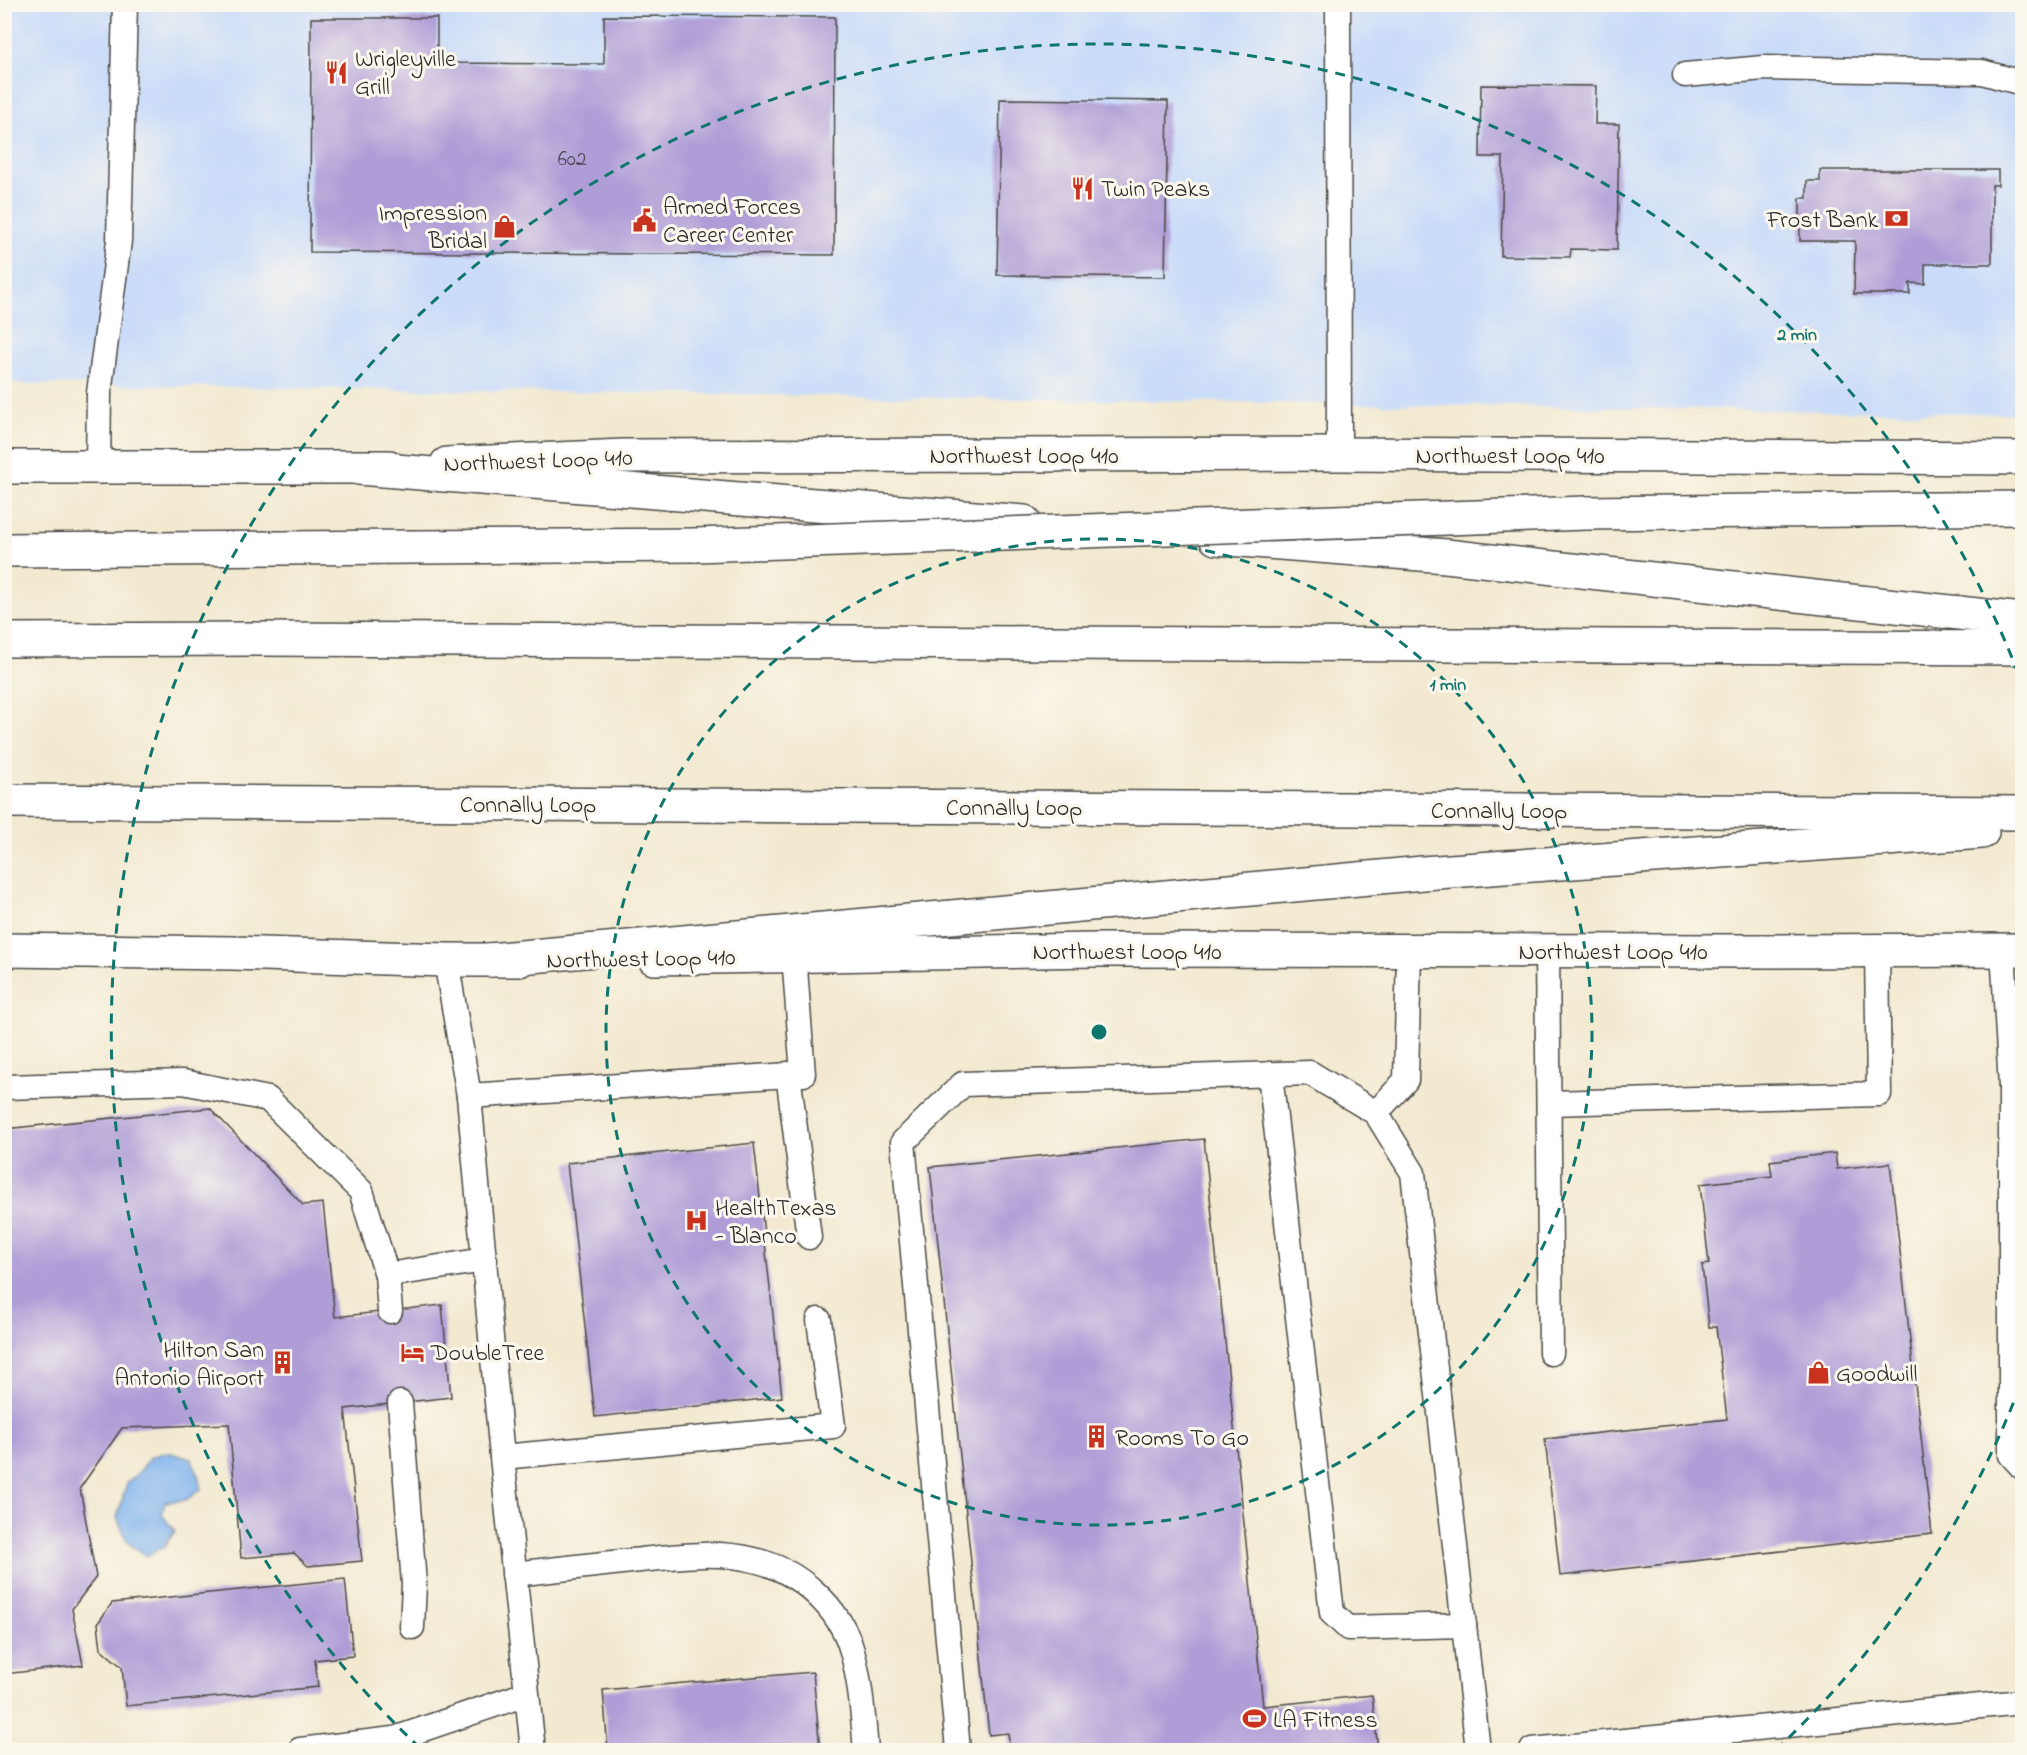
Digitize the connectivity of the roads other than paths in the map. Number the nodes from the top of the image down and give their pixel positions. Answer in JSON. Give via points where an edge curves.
{"nodes":[{"id":1,"x":125,"y":4,"type":"edge"},
{"id":2,"x":1338,"y":4,"type":"edge"},
{"id":3,"x":1685,"y":75,"type":"dead end"},
{"id":4,"x":2022,"y":83,"type":"edge"},
{"id":5,"x":1339,"y":454,"type":"junction"},
{"id":6,"x":2022,"y":458,"type":"edge"},
{"id":7,"x":12,"y":466,"type":"edge"},
{"id":8,"x":98,"y":468,"type":"junction"},
{"id":9,"x":359,"y":468,"type":"junction"},
{"id":10,"x":2022,"y":508,"type":"edge"},
{"id":11,"x":4,"y":550,"type":"edge"},
{"id":12,"x":2022,"y":620,"type":"edge"},
{"id":13,"x":4,"y":639,"type":"edge"},
{"id":14,"x":2022,"y":648,"type":"edge"},
{"id":15,"x":4,"y":801,"type":"edge"},
{"id":16,"x":2022,"y":813,"type":"edge"},
{"id":17,"x":2022,"y":829,"type":"edge"},
{"id":18,"x":4,"y":950,"type":"edge"},
{"id":19,"x":1409,"y":950,"type":"junction"},
{"id":20,"x":1547,"y":950,"type":"junction"},
{"id":21,"x":1877,"y":950,"type":"junction"},
{"id":22,"x":2013,"y":950,"type":"edge"},
{"id":23,"x":232,"y":953,"type":"junction"},
{"id":24,"x":794,"y":956,"type":"junction"},
{"id":25,"x":446,"y":960,"type":"junction"},
{"id":26,"x":489,"y":960,"type":"junction"},
{"id":27,"x":4,"y":970,"type":"edge"},
{"id":28,"x":788,"y":1074,"type":"junction"},
{"id":29,"x":1270,"y":1074,"type":"junction"},
{"id":30,"x":4,"y":1087,"type":"edge"},
{"id":31,"x":2017,"y":1087,"type":"edge"},
{"id":32,"x":469,"y":1096,"type":"junction"},
{"id":33,"x":1549,"y":1103,"type":"junction"},
{"id":34,"x":1376,"y":1113,"type":"junction"},
{"id":35,"x":809,"y":1237,"type":"dead end"},
{"id":36,"x":484,"y":1260,"type":"junction"},
{"id":37,"x":2017,"y":1264,"type":"edge"},
{"id":38,"x":387,"y":1275,"type":"junction"},
{"id":39,"x":390,"y":1311,"type":"dead end"},
{"id":40,"x":819,"y":1320,"type":"dead end"},
{"id":41,"x":1551,"y":1353,"type":"dead end"},
{"id":42,"x":400,"y":1403,"type":"dead end"},
{"id":43,"x":502,"y":1457,"type":"junction"},
{"id":44,"x":2022,"y":1467,"type":"edge"},
{"id":45,"x":514,"y":1574,"type":"junction"},
{"id":46,"x":1464,"y":1625,"type":"junction"},
{"id":47,"x":412,"y":1627,"type":"dead end"},
{"id":48,"x":526,"y":1694,"type":"junction"},
{"id":49,"x":2022,"y":1701,"type":"edge"},
{"id":50,"x":300,"y":1750,"type":"edge"},
{"id":51,"x":532,"y":1750,"type":"edge"},
{"id":52,"x":866,"y":1750,"type":"edge"},
{"id":53,"x":958,"y":1750,"type":"edge"},
{"id":54,"x":1478,"y":1750,"type":"edge"},
{"id":55,"x":1532,"y":1750,"type":"edge"}],
"edges":[{"from":1,"to":8,"type":"lane","via":[[119,241],[99,393]]},
{"from":2,"to":5,"type":"lane"},
{"from":3,"to":4,"type":"lane","via":[[1764,68],[1982,72]]},
{"from":5,"to":6,"type":"main road","name":"Northwest Loop 410"},
{"from":5,"to":9,"type":"main road","name":"Northwest Loop 410","via":[[623,456]]},
{"from":7,"to":8,"type":"main road","name":"Northwest Loop 410"},
{"from":8,"to":9,"type":"main road","name":"Northwest Loop 410"},
{"from":9,"to":12,"type":"main road","via":[[1446,556]]},
{"from":10,"to":11,"type":"main road","bridge":true,"via":[[1586,513],[696,545]]},
{"from":13,"to":14,"type":"main road"},
{"from":15,"to":16,"type":"main road","name":"Connally Loop"},
{"from":17,"to":26,"type":"main road","via":[[1423,873]]},
{"from":18,"to":23,"type":"main road","name":"Northwest Loop 410"},
{"from":19,"to":20,"type":"main road","name":"Northwest Loop 410"},
{"from":19,"to":24,"type":"main road","name":"Northwest Loop 410","via":[[1095,950]]},
{"from":19,"to":34,"type":"lane","via":[[1406,1080]]},
{"from":20,"to":21,"type":"main road","name":"Northwest Loop 410"},
{"from":20,"to":33,"type":"lane"},
{"from":21,"to":22,"type":"main road","name":"Northwest Loop 410"},
{"from":21,"to":33,"type":"lane","via":[[1879,1094]]},
{"from":22,"to":31,"type":"lane"},
{"from":23,"to":25,"type":"main road","name":"Northwest Loop 410"},
{"from":23,"to":27,"type":"main road","name":"Northwest Loop 410"},
{"from":24,"to":26,"type":"main road","name":"Northwest Loop 410"},
{"from":24,"to":28,"type":"lane","via":[[803,1074]]},
{"from":25,"to":26,"type":"main road","name":"Northwest Loop 410"},
{"from":25,"to":32,"type":"lane"},
{"from":28,"to":32,"type":"lane"},
{"from":28,"to":35,"type":"lane"},
{"from":29,"to":34,"type":"lane","via":[[1310,1073]]},
{"from":29,"to":46,"type":"lane","via":[[1332,1613],[1348,1628]]},
{"from":29,"to":53,"type":"lane","via":[[963,1084],[903,1142]]},
{"from":30,"to":38,"type":"lane","via":[[183,1082],[268,1099],[361,1191]]},
{"from":31,"to":37,"type":"lane"},
{"from":32,"to":36,"type":"lane"},
{"from":33,"to":41,"type":"lane"},
{"from":34,"to":46,"type":"lane","via":[[1413,1173]]},
{"from":36,"to":38,"type":"lane"},
{"from":36,"to":43,"type":"lane"},
{"from":37,"to":44,"type":"lane","via":[[2011,1455]]},
{"from":38,"to":39,"type":"lane"},
{"from":40,"to":43,"type":"lane","via":[[833,1426]]},
{"from":42,"to":47,"type":"lane","via":[[414,1584]]},
{"from":43,"to":45,"type":"lane"},
{"from":45,"to":48,"type":"lane"},
{"from":45,"to":52,"type":"lane","via":[[712,1554],[755,1560],[788,1573],[818,1594],[837,1618],[852,1650]]},
{"from":46,"to":54,"type":"lane"},
{"from":48,"to":50,"type":"lane","via":[[394,1739]]},
{"from":48,"to":51,"type":"lane"},
{"from":49,"to":55,"type":"lane"}]}
